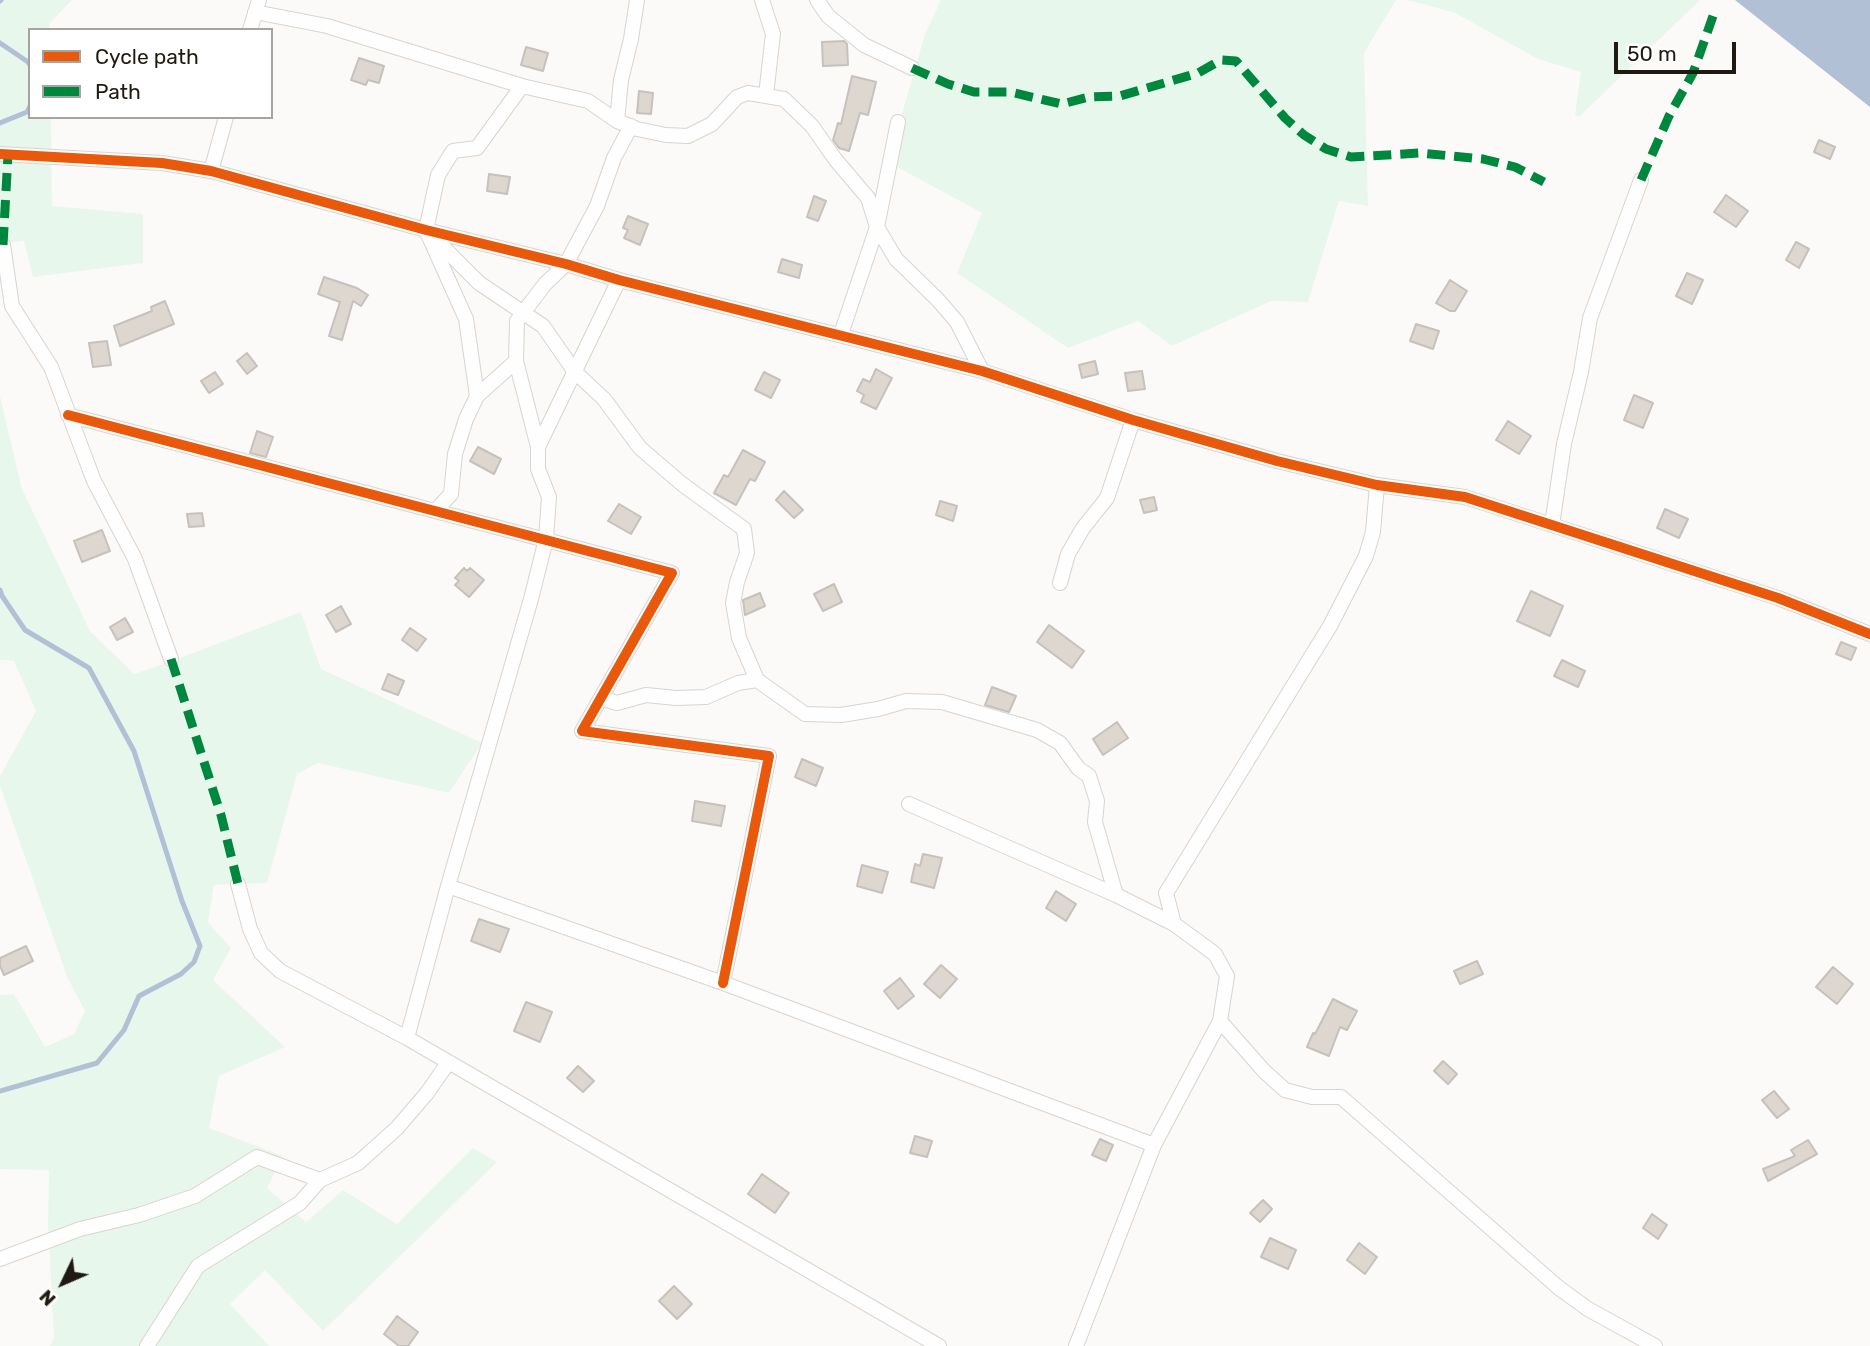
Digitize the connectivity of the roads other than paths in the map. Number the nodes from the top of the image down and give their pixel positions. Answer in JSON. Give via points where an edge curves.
{"nodes":[{"id":1,"x":637,"y":0,"type":"edge"},
{"id":2,"x":762,"y":0,"type":"edge"},
{"id":3,"x":817,"y":0,"type":"edge"},
{"id":4,"x":257,"y":6,"type":"edge"},
{"id":5,"x":251,"y":28,"type":"edge"},
{"id":6,"x":912,"y":68,"type":"dead end"},
{"id":7,"x":523,"y":86,"type":"junction"},
{"id":8,"x":766,"y":95,"type":"junction"},
{"id":9,"x":225,"y":119,"type":"edge"},
{"id":10,"x":898,"y":122,"type":"dead end"},
{"id":11,"x":624,"y":124,"type":"junction"},
{"id":12,"x":0,"y":154,"type":"edge"},
{"id":13,"x":211,"y":170,"type":"junction"},
{"id":14,"x":1641,"y":180,"type":"dead end"},
{"id":15,"x":877,"y":227,"type":"junction"},
{"id":16,"x":426,"y":230,"type":"junction"},
{"id":17,"x":3,"y":245,"type":"dead end"},
{"id":18,"x":566,"y":264,"type":"junction"},
{"id":19,"x":619,"y":280,"type":"junction"},
{"id":20,"x":522,"y":313,"type":"junction"},
{"id":21,"x":841,"y":334,"type":"junction"},
{"id":22,"x":516,"y":361,"type":"junction"},
{"id":23,"x":982,"y":371,"type":"junction"},
{"id":24,"x":575,"y":372,"type":"junction"},
{"id":25,"x":477,"y":396,"type":"junction"},
{"id":26,"x":68,"y":415,"type":"junction"},
{"id":27,"x":1133,"y":420,"type":"junction"},
{"id":28,"x":538,"y":447,"type":"junction"},
{"id":29,"x":1377,"y":485,"type":"junction"},
{"id":30,"x":437,"y":509,"type":"junction"},
{"id":31,"x":1552,"y":525,"type":"junction"},
{"id":32,"x":546,"y":539,"type":"junction"},
{"id":33,"x":1060,"y":583,"type":"dead end"},
{"id":34,"x":1870,"y":634,"type":"edge"},
{"id":35,"x":171,"y":659,"type":"dead end"},
{"id":36,"x":757,"y":680,"type":"junction"},
{"id":37,"x":601,"y":698,"type":"junction"},
{"id":38,"x":909,"y":804,"type":"dead end"},
{"id":39,"x":238,"y":884,"type":"dead end"},
{"id":40,"x":448,"y":886,"type":"junction"},
{"id":41,"x":1116,"y":895,"type":"junction"},
{"id":42,"x":1174,"y":924,"type":"junction"},
{"id":43,"x":723,"y":984,"type":"junction"},
{"id":44,"x":1220,"y":1021,"type":"junction"},
{"id":45,"x":407,"y":1038,"type":"junction"},
{"id":46,"x":448,"y":1063,"type":"junction"},
{"id":47,"x":1154,"y":1145,"type":"junction"},
{"id":48,"x":320,"y":1180,"type":"junction"},
{"id":49,"x":0,"y":1259,"type":"edge"},
{"id":50,"x":147,"y":1346,"type":"edge"},
{"id":51,"x":939,"y":1346,"type":"edge"},
{"id":52,"x":1076,"y":1346,"type":"edge"},
{"id":53,"x":1655,"y":1346,"type":"edge"}],
"edges":[{"from":1,"to":11,"type":"street","via":[[621,80]]},
{"from":2,"to":8,"type":"street","via":[[773,34]]},
{"from":3,"to":6,"type":"street","via":[[828,16],[864,45]]},
{"from":4,"to":5,"type":"street"},
{"from":4,"to":7,"type":"street"},
{"from":7,"to":11,"type":"street","via":[[588,101]]},
{"from":7,"to":16,"type":"street","via":[[477,149],[453,151],[438,175]]},
{"from":8,"to":11,"type":"street","via":[[737,97],[712,124],[688,136]]},
{"from":8,"to":15,"type":"street","via":[[784,99],[812,127],[868,198]]},
{"from":9,"to":13,"type":"street"},
{"from":10,"to":15,"type":"street"},
{"from":11,"to":18,"type":"street","via":[[597,206]]},
{"from":12,"to":13,"type":"street"},
{"from":13,"to":16,"type":"street"},
{"from":14,"to":31,"type":"street","via":[[1590,318]]},
{"from":15,"to":21,"type":"street"},
{"from":15,"to":23,"type":"street","via":[[896,259],[957,322]]},
{"from":16,"to":18,"type":"street"},
{"from":16,"to":20,"type":"street","via":[[479,283]]},
{"from":16,"to":25,"type":"street","via":[[466,319]]},
{"from":17,"to":26,"type":"street","via":[[12,306],[51,367]]},
{"from":18,"to":19,"type":"street"},
{"from":18,"to":20,"type":"street"},
{"from":19,"to":21,"type":"street"},
{"from":19,"to":24,"type":"street"},
{"from":20,"to":22,"type":"street","via":[[516,321]]},
{"from":20,"to":24,"type":"street","via":[[543,326]]},
{"from":21,"to":23,"type":"street"},
{"from":22,"to":25,"type":"street"},
{"from":22,"to":28,"type":"street"},
{"from":23,"to":27,"type":"street"},
{"from":24,"to":28,"type":"street"},
{"from":24,"to":36,"type":"street","via":[[604,399],[640,448],[744,529],[747,553],[733,603],[738,638]]},
{"from":25,"to":30,"type":"street","via":[[455,454],[451,494]]},
{"from":26,"to":30,"type":"street"},
{"from":26,"to":35,"type":"street","via":[[94,481],[135,559]]},
{"from":27,"to":29,"type":"street"},
{"from":27,"to":33,"type":"street","via":[[1107,498],[1068,554]]},
{"from":28,"to":32,"type":"street","via":[[538,469],[549,497]]},
{"from":29,"to":31,"type":"street","via":[[1465,497]]},
{"from":29,"to":42,"type":"street","via":[[1366,556],[1331,626],[1167,894]]},
{"from":30,"to":32,"type":"street"},
{"from":31,"to":34,"type":"street","via":[[1778,598]]},
{"from":32,"to":37,"type":"street","via":[[673,573]]},
{"from":32,"to":40,"type":"street"},
{"from":36,"to":37,"type":"street","via":[[738,682],[706,697],[646,695],[617,703]]},
{"from":36,"to":41,"type":"street","via":[[805,714],[841,715],[906,701],[942,702],[1037,730],[1060,743],[1089,776],[1097,801],[1095,822]]},
{"from":37,"to":43,"type":"street","via":[[582,731],[769,756]]},
{"from":38,"to":41,"type":"street"},
{"from":39,"to":45,"type":"street","via":[[261,953],[280,971]]},
{"from":40,"to":43,"type":"street"},
{"from":40,"to":45,"type":"street"},
{"from":41,"to":42,"type":"street"},
{"from":42,"to":44,"type":"street","via":[[1215,954],[1227,976]]},
{"from":43,"to":47,"type":"street"},
{"from":44,"to":47,"type":"street"},
{"from":44,"to":53,"type":"street","via":[[1285,1090],[1312,1097],[1340,1097],[1559,1288]]},
{"from":45,"to":46,"type":"street"},
{"from":46,"to":48,"type":"street","via":[[397,1128],[368,1155]]},
{"from":46,"to":51,"type":"street"},
{"from":47,"to":52,"type":"street"},
{"from":48,"to":49,"type":"street","via":[[257,1157],[195,1196],[80,1229]]},
{"from":48,"to":50,"type":"street","via":[[300,1203],[198,1266]]}]}
